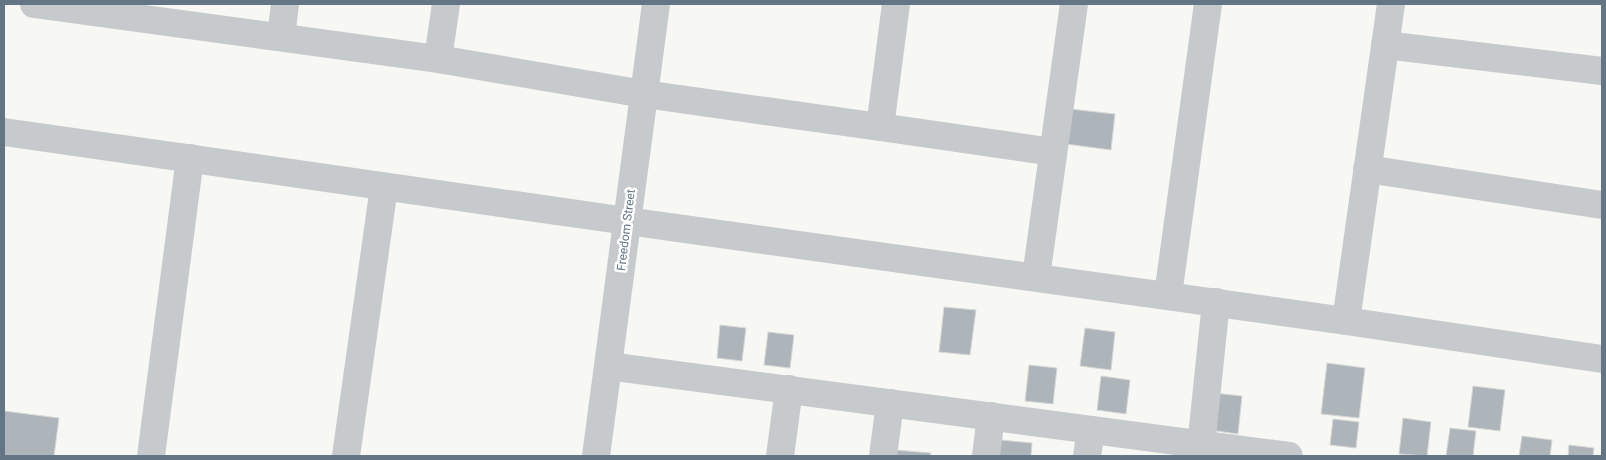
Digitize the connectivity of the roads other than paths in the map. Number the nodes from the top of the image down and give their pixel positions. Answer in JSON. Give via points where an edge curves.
{"nodes":[{"id":1,"x":34,"y":4,"type":"edge"},
{"id":2,"x":285,"y":4,"type":"edge"},
{"id":3,"x":446,"y":4,"type":"edge"},
{"id":4,"x":656,"y":4,"type":"edge"},
{"id":5,"x":896,"y":4,"type":"edge"},
{"id":6,"x":1074,"y":4,"type":"edge"},
{"id":7,"x":1208,"y":4,"type":"edge"},
{"id":8,"x":1391,"y":4,"type":"edge"},
{"id":9,"x":153,"y":11,"type":"edge"},
{"id":10,"x":281,"y":37,"type":"junction"},
{"id":11,"x":1385,"y":45,"type":"junction"},
{"id":12,"x":438,"y":59,"type":"junction"},
{"id":13,"x":1602,"y":71,"type":"edge"},
{"id":14,"x":644,"y":94,"type":"junction"},
{"id":15,"x":880,"y":127,"type":"junction"},
{"id":16,"x":4,"y":137,"type":"edge"},
{"id":17,"x":1053,"y":152,"type":"junction"},
{"id":18,"x":190,"y":158,"type":"junction"},
{"id":19,"x":1367,"y":169,"type":"junction"},
{"id":20,"x":384,"y":187,"type":"junction"},
{"id":21,"x":1602,"y":205,"type":"edge"},
{"id":22,"x":627,"y":221,"type":"junction"},
{"id":23,"x":1036,"y":277,"type":"junction"},
{"id":24,"x":1168,"y":295,"type":"junction"},
{"id":25,"x":1216,"y":302,"type":"junction"},
{"id":26,"x":1346,"y":321,"type":"junction"},
{"id":27,"x":1602,"y":359,"type":"edge"},
{"id":28,"x":608,"y":366,"type":"junction"},
{"id":29,"x":789,"y":390,"type":"junction"},
{"id":30,"x":890,"y":403,"type":"junction"},
{"id":31,"x":991,"y":416,"type":"junction"},
{"id":32,"x":1091,"y":430,"type":"junction"},
{"id":33,"x":1201,"y":450,"type":"edge"},
{"id":34,"x":151,"y":456,"type":"edge"},
{"id":35,"x":346,"y":456,"type":"edge"},
{"id":36,"x":596,"y":456,"type":"edge"},
{"id":37,"x":780,"y":456,"type":"edge"},
{"id":38,"x":883,"y":456,"type":"edge"},
{"id":39,"x":986,"y":456,"type":"edge"},
{"id":40,"x":1087,"y":456,"type":"edge"},
{"id":41,"x":1289,"y":456,"type":"edge"}],
"edges":[{"from":1,"to":9,"type":"street"},
{"from":2,"to":10,"type":"street"},
{"from":3,"to":12,"type":"street"},
{"from":4,"to":14,"type":"street","name":"Freedom Street"},
{"from":5,"to":15,"type":"street"},
{"from":6,"to":17,"type":"street"},
{"from":7,"to":24,"type":"street"},
{"from":8,"to":11,"type":"street"},
{"from":9,"to":10,"type":"street"},
{"from":10,"to":12,"type":"street"},
{"from":11,"to":13,"type":"street"},
{"from":11,"to":19,"type":"street"},
{"from":12,"to":14,"type":"street"},
{"from":14,"to":15,"type":"street"},
{"from":14,"to":22,"type":"street","name":"Freedom Street"},
{"from":15,"to":17,"type":"street"},
{"from":16,"to":18,"type":"street"},
{"from":17,"to":23,"type":"street"},
{"from":18,"to":20,"type":"street"},
{"from":18,"to":34,"type":"street"},
{"from":19,"to":21,"type":"street"},
{"from":19,"to":26,"type":"street"},
{"from":20,"to":22,"type":"street"},
{"from":20,"to":35,"type":"street"},
{"from":22,"to":23,"type":"street"},
{"from":22,"to":28,"type":"street","name":"Freedom Street"},
{"from":23,"to":24,"type":"street"},
{"from":24,"to":25,"type":"street"},
{"from":25,"to":26,"type":"street"},
{"from":25,"to":33,"type":"street"},
{"from":26,"to":27,"type":"street"},
{"from":28,"to":29,"type":"street"},
{"from":28,"to":36,"type":"street","name":"Freedom Street"},
{"from":29,"to":30,"type":"street"},
{"from":29,"to":37,"type":"street"},
{"from":30,"to":31,"type":"street"},
{"from":30,"to":38,"type":"street"},
{"from":31,"to":32,"type":"street"},
{"from":31,"to":39,"type":"street"},
{"from":32,"to":33,"type":"street"},
{"from":32,"to":40,"type":"street"},
{"from":33,"to":41,"type":"street"}]}
